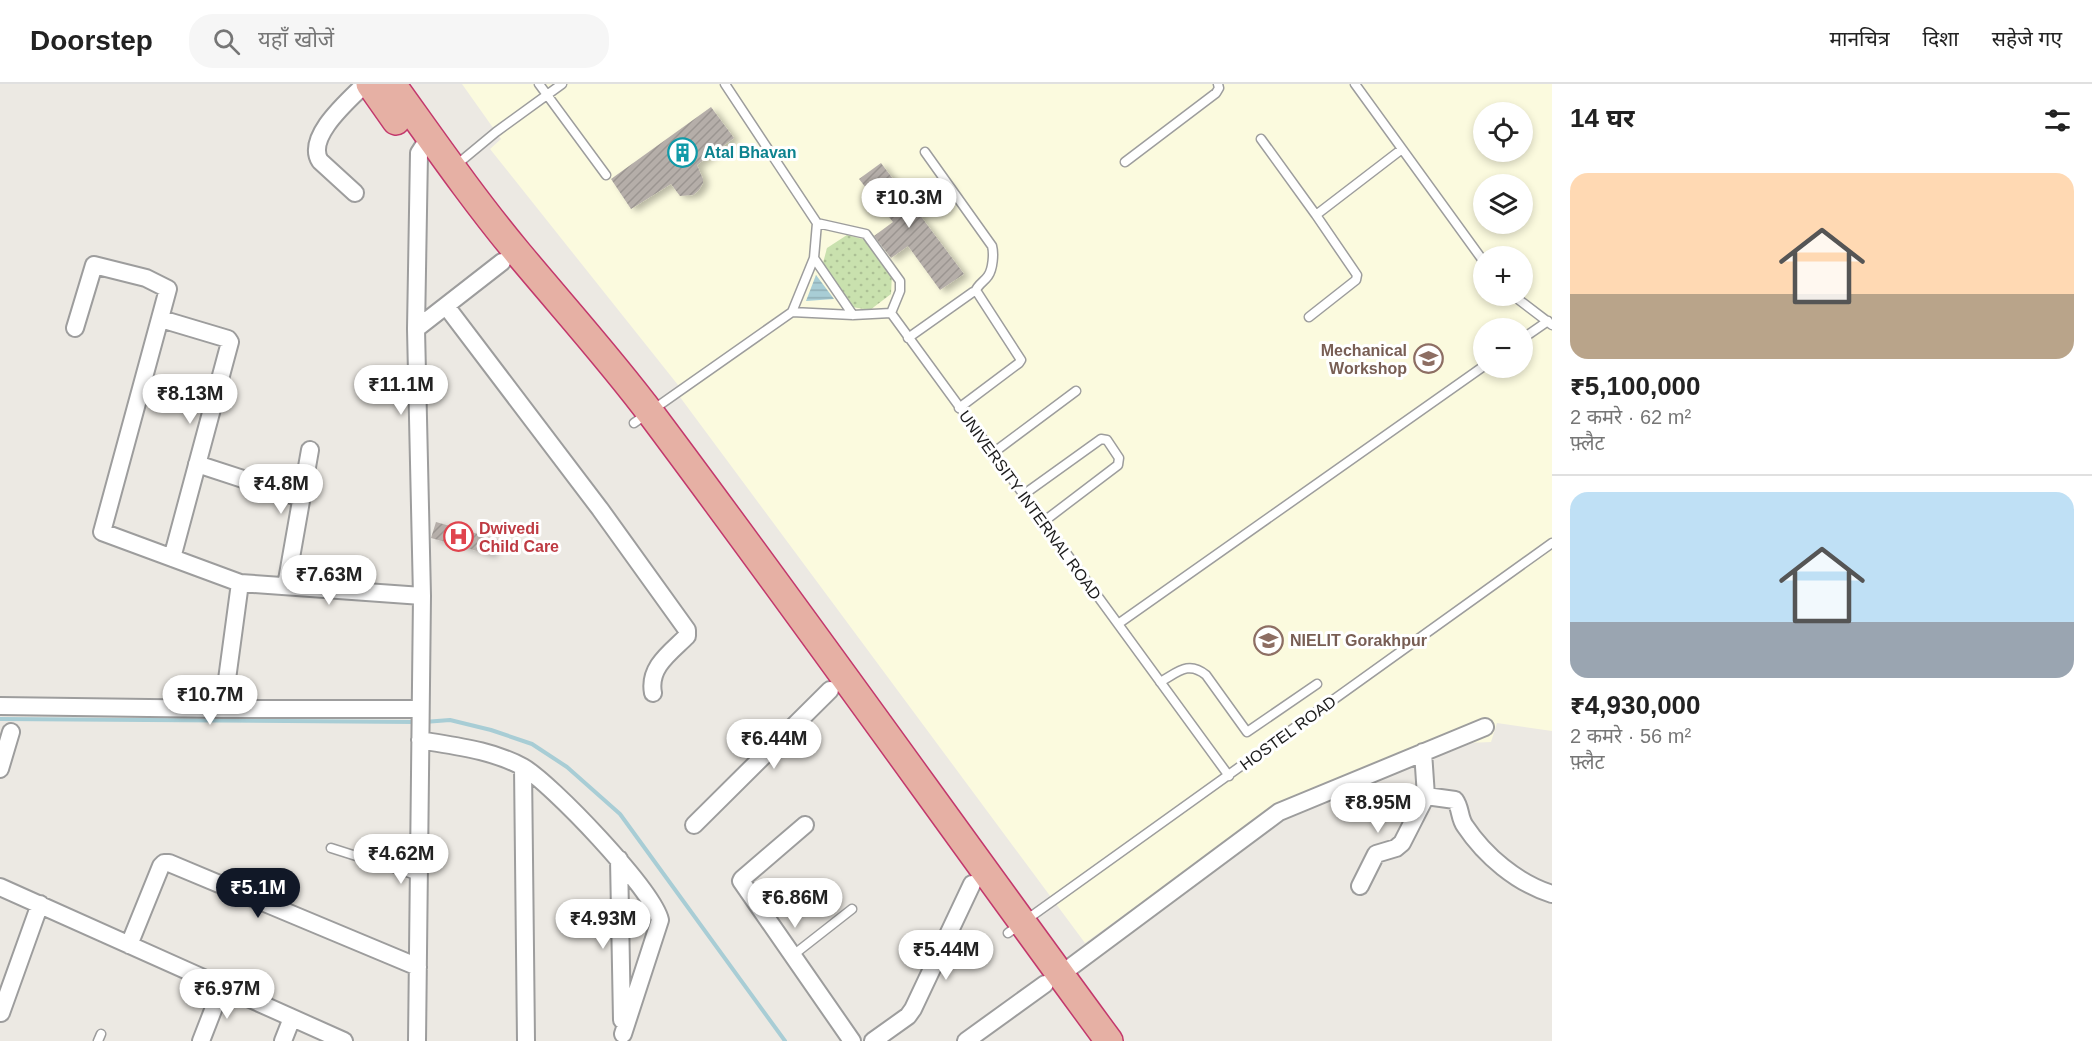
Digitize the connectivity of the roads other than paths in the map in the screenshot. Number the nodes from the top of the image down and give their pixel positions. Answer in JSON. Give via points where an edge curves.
{"nodes":[{"id":1,"x":365,"y":84,"type":"edge"},
{"id":2,"x":370,"y":84,"type":"edge"},
{"id":3,"x":393,"y":84,"type":"edge"},
{"id":4,"x":539,"y":84,"type":"edge"},
{"id":5,"x":562,"y":84,"type":"edge"},
{"id":6,"x":725,"y":84,"type":"edge"},
{"id":7,"x":1218,"y":84,"type":"edge"},
{"id":8,"x":1355,"y":84,"type":"edge"},
{"id":9,"x":547,"y":95,"type":"junction"},
{"id":10,"x":1261,"y":140,"type":"dead end"},
{"id":11,"x":424,"y":144,"type":"junction"},
{"id":12,"x":1402,"y":149,"type":"junction"},
{"id":13,"x":925,"y":152,"type":"dead end"},
{"id":14,"x":1125,"y":162,"type":"dead end"},
{"id":15,"x":453,"y":169,"type":"junction"},
{"id":16,"x":606,"y":175,"type":"dead end"},
{"id":17,"x":355,"y":193,"type":"dead end"},
{"id":18,"x":1316,"y":215,"type":"junction"},
{"id":19,"x":817,"y":223,"type":"junction"},
{"id":20,"x":1473,"y":247,"type":"edge"},
{"id":21,"x":814,"y":258,"type":"junction"},
{"id":22,"x":502,"y":262,"type":"junction"},
{"id":23,"x":975,"y":292,"type":"junction"},
{"id":24,"x":446,"y":306,"type":"junction"},
{"id":25,"x":1527,"y":306,"type":"edge"},
{"id":26,"x":792,"y":312,"type":"junction"},
{"id":27,"x":891,"y":313,"type":"junction"},
{"id":28,"x":853,"y":315,"type":"junction"},
{"id":29,"x":1309,"y":317,"type":"dead end"},
{"id":30,"x":161,"y":319,"type":"junction"},
{"id":31,"x":1550,"y":323,"type":"edge"},
{"id":32,"x":75,"y":328,"type":"dead end"},
{"id":33,"x":416,"y":329,"type":"junction"},
{"id":34,"x":1533,"y":333,"type":"edge"},
{"id":35,"x":908,"y":338,"type":"junction"},
{"id":36,"x":1473,"y":374,"type":"edge"},
{"id":37,"x":1076,"y":391,"type":"dead end"},
{"id":38,"x":959,"y":408,"type":"junction"},
{"id":39,"x":642,"y":418,"type":"junction"},
{"id":40,"x":310,"y":450,"type":"dead end"},
{"id":41,"x":993,"y":453,"type":"junction"},
{"id":42,"x":197,"y":464,"type":"junction"},
{"id":43,"x":1023,"y":495,"type":"junction"},
{"id":44,"x":302,"y":498,"type":"junction"},
{"id":45,"x":1043,"y":522,"type":"junction"},
{"id":46,"x":1552,"y":543,"type":"edge"},
{"id":47,"x":172,"y":558,"type":"junction"},
{"id":48,"x":240,"y":583,"type":"junction"},
{"id":49,"x":286,"y":586,"type":"junction"},
{"id":50,"x":422,"y":596,"type":"junction"},
{"id":51,"x":1118,"y":624,"type":"junction"},
{"id":52,"x":1160,"y":682,"type":"junction"},
{"id":53,"x":1317,"y":684,"type":"dead end"},
{"id":54,"x":830,"y":690,"type":"junction"},
{"id":55,"x":653,"y":693,"type":"dead end"},
{"id":56,"x":0,"y":706,"type":"edge"},
{"id":57,"x":223,"y":709,"type":"junction"},
{"id":58,"x":420,"y":723,"type":"junction"},
{"id":59,"x":1485,"y":727,"type":"dead end"},
{"id":60,"x":11,"y":732,"type":"dead end"},
{"id":61,"x":1423,"y":752,"type":"junction"},
{"id":62,"x":523,"y":767,"type":"junction"},
{"id":63,"x":0,"y":769,"type":"edge"},
{"id":64,"x":1229,"y":776,"type":"junction"},
{"id":65,"x":1426,"y":796,"type":"junction"},
{"id":66,"x":694,"y":825,"type":"dead end"},
{"id":67,"x":805,"y":825,"type":"dead end"},
{"id":68,"x":331,"y":848,"type":"dead end"},
{"id":69,"x":618,"y":859,"type":"junction"},
{"id":70,"x":419,"y":876,"type":"junction"},
{"id":71,"x":972,"y":884,"type":"junction"},
{"id":72,"x":0,"y":886,"type":"edge"},
{"id":73,"x":1360,"y":886,"type":"dead end"},
{"id":74,"x":1552,"y":894,"type":"edge"},
{"id":75,"x":39,"y":904,"type":"junction"},
{"id":76,"x":852,"y":909,"type":"dead end"},
{"id":77,"x":1016,"y":928,"type":"junction"},
{"id":78,"x":129,"y":945,"type":"junction"},
{"id":79,"x":792,"y":956,"type":"junction"},
{"id":80,"x":418,"y":967,"type":"junction"},
{"id":81,"x":1053,"y":980,"type":"junction"},
{"id":82,"x":222,"y":987,"type":"junction"},
{"id":83,"x":1,"y":1013,"type":"edge"},
{"id":84,"x":292,"y":1018,"type":"junction"},
{"id":85,"x":623,"y":1038,"type":"edge"},
{"id":86,"x":201,"y":1041,"type":"edge"},
{"id":87,"x":283,"y":1041,"type":"edge"},
{"id":88,"x":344,"y":1041,"type":"edge"},
{"id":89,"x":417,"y":1041,"type":"edge"},
{"id":90,"x":526,"y":1041,"type":"edge"},
{"id":91,"x":852,"y":1041,"type":"edge"},
{"id":92,"x":873,"y":1041,"type":"edge"},
{"id":93,"x":966,"y":1041,"type":"edge"},
{"id":94,"x":1086,"y":1041,"type":"edge"},
{"id":95,"x":1109,"y":1041,"type":"edge"}],
"edges":[{"from":1,"to":17,"type":"street","via":[[333,117],[316,148],[320,161]]},
{"from":2,"to":11,"type":"highway"},
{"from":3,"to":11,"type":"highway"},
{"from":4,"to":9,"type":"lane"},
{"from":5,"to":9,"type":"lane"},
{"from":6,"to":19,"type":"lane"},
{"from":7,"to":14,"type":"lane","via":[[1216,93]]},
{"from":8,"to":12,"type":"lane"},
{"from":9,"to":15,"type":"lane"},
{"from":9,"to":16,"type":"lane"},
{"from":10,"to":18,"type":"lane"},
{"from":11,"to":15,"type":"highway"},
{"from":11,"to":22,"type":"highway"},
{"from":11,"to":33,"type":"street"},
{"from":12,"to":18,"type":"lane"},
{"from":12,"to":20,"type":"lane"},
{"from":13,"to":23,"type":"lane","via":[[994,251],[989,275]]},
{"from":15,"to":39,"type":"highway","via":[[601,351]]},
{"from":18,"to":29,"type":"lane","via":[[1357,275],[1356,280]]},
{"from":19,"to":21,"type":"lane"},
{"from":19,"to":27,"type":"lane","via":[[867,234],[900,281]]},
{"from":21,"to":26,"type":"lane"},
{"from":21,"to":28,"type":"lane"},
{"from":22,"to":24,"type":"street"},
{"from":22,"to":39,"type":"highway","via":[[587,362]]},
{"from":23,"to":35,"type":"lane"},
{"from":23,"to":38,"type":"lane","via":[[1020,360]]},
{"from":24,"to":33,"type":"street"},
{"from":24,"to":55,"type":"street","via":[[687,630],[687,636],[655,670]]},
{"from":25,"to":31,"type":"lane"},
{"from":26,"to":28,"type":"lane"},
{"from":26,"to":39,"type":"lane"},
{"from":27,"to":28,"type":"lane"},
{"from":27,"to":35,"type":"lane","name":"UNIVERSITY INTERNAL ROAD"},
{"from":30,"to":32,"type":"street","via":[[166,287],[98,264],[92,268]]},
{"from":30,"to":42,"type":"street","via":[[230,342]]},
{"from":30,"to":47,"type":"street","via":[[102,532]]},
{"from":31,"to":34,"type":"lane"},
{"from":33,"to":50,"type":"street"},
{"from":35,"to":38,"type":"lane","name":"UNIVERSITY INTERNAL ROAD"},
{"from":36,"to":51,"type":"lane"},
{"from":37,"to":41,"type":"lane"},
{"from":38,"to":41,"type":"lane","name":"UNIVERSITY INTERNAL ROAD"},
{"from":39,"to":54,"type":"highway"},
{"from":39,"to":77,"type":"highway"},
{"from":40,"to":44,"type":"street"},
{"from":41,"to":43,"type":"lane","name":"UNIVERSITY INTERNAL ROAD"},
{"from":42,"to":44,"type":"street"},
{"from":42,"to":47,"type":"street"},
{"from":43,"to":45,"type":"lane","name":"UNIVERSITY INTERNAL ROAD"},
{"from":43,"to":45,"type":"lane","via":[[1101,439],[1107,440],[1119,459],[1118,465]]},
{"from":44,"to":49,"type":"street"},
{"from":45,"to":51,"type":"lane","name":"UNIVERSITY INTERNAL ROAD"},
{"from":46,"to":64,"type":"lane","name":"HOSTEL ROAD"},
{"from":47,"to":48,"type":"street"},
{"from":48,"to":49,"type":"street"},
{"from":48,"to":57,"type":"street"},
{"from":49,"to":50,"type":"street"},
{"from":50,"to":58,"type":"street"},
{"from":51,"to":52,"type":"lane","name":"UNIVERSITY INTERNAL ROAD"},
{"from":52,"to":53,"type":"lane","via":[[1189,667],[1198,669],[1247,732]]},
{"from":52,"to":64,"type":"lane","name":"UNIVERSITY INTERNAL ROAD"},
{"from":54,"to":66,"type":"street"},
{"from":54,"to":71,"type":"highway"},
{"from":56,"to":57,"type":"street"},
{"from":57,"to":58,"type":"street"},
{"from":58,"to":62,"type":"street","via":[[472,750]]},
{"from":58,"to":70,"type":"street"},
{"from":59,"to":61,"type":"street"},
{"from":60,"to":63,"type":"street"},
{"from":61,"to":65,"type":"street"},
{"from":61,"to":81,"type":"street","via":[[1279,812]]},
{"from":62,"to":69,"type":"street","via":[[547,785]]},
{"from":62,"to":90,"type":"street"},
{"from":64,"to":77,"type":"lane","name":"HOSTEL ROAD"},
{"from":65,"to":73,"type":"street","via":[[1402,843],[1376,854]]},
{"from":65,"to":74,"type":"street","via":[[1458,802],[1464,826],[1492,857],[1521,880]]},
{"from":67,"to":79,"type":"street","via":[[741,881]]},
{"from":68,"to":70,"type":"lane"},
{"from":69,"to":85,"type":"street"},
{"from":69,"to":85,"type":"street","via":[[660,920]]},
{"from":70,"to":80,"type":"street"},
{"from":71,"to":77,"type":"highway"},
{"from":71,"to":92,"type":"street","via":[[914,1009]]},
{"from":72,"to":75,"type":"street"},
{"from":75,"to":78,"type":"street"},
{"from":75,"to":83,"type":"street"},
{"from":76,"to":79,"type":"lane"},
{"from":77,"to":81,"type":"highway"},
{"from":78,"to":80,"type":"street","via":[[161,866],[169,863]]},
{"from":78,"to":82,"type":"street"},
{"from":79,"to":91,"type":"street"},
{"from":80,"to":89,"type":"street"},
{"from":81,"to":93,"type":"street"},
{"from":81,"to":94,"type":"highway"},
{"from":81,"to":95,"type":"highway"},
{"from":82,"to":84,"type":"street"},
{"from":82,"to":86,"type":"street"},
{"from":84,"to":87,"type":"street"},
{"from":84,"to":88,"type":"street"}]}
